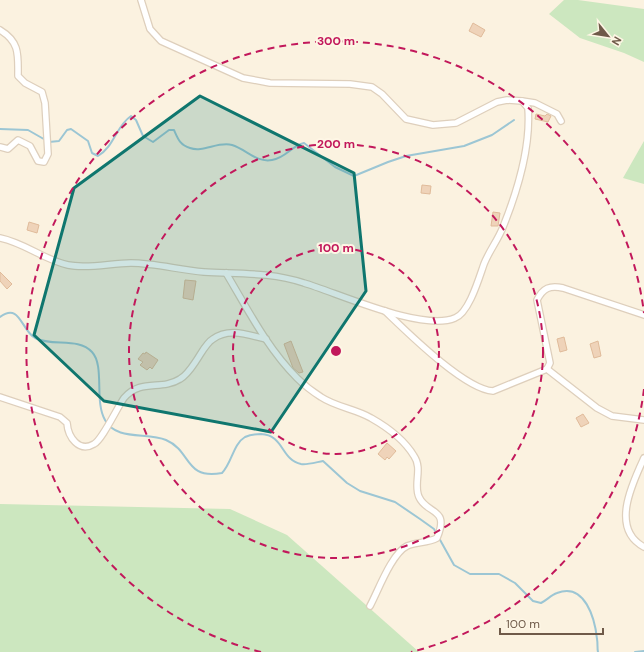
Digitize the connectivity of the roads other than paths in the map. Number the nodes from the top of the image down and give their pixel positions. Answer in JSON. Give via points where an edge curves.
{"nodes":[{"id":1,"x":141,"y":0,"type":"edge"},
{"id":2,"x":0,"y":30,"type":"edge"},
{"id":3,"x":522,"y":101,"type":"junction"},
{"id":4,"x":561,"y":121,"type":"dead end"},
{"id":5,"x":0,"y":147,"type":"edge"},
{"id":6,"x":0,"y":238,"type":"edge"},
{"id":7,"x":226,"y":273,"type":"junction"},
{"id":8,"x":383,"y":309,"type":"junction"},
{"id":9,"x":644,"y":315,"type":"edge"},
{"id":10,"x":266,"y":339,"type":"junction"},
{"id":11,"x":547,"y":370,"type":"junction"},
{"id":12,"x":0,"y":397,"type":"edge"},
{"id":13,"x":644,"y":420,"type":"edge"},
{"id":14,"x":644,"y":458,"type":"edge"},
{"id":15,"x":644,"y":547,"type":"edge"},
{"id":16,"x":370,"y":606,"type":"dead end"}],
"edges":[{"from":1,"to":3,"type":"street","via":[[150,29],[161,41],[243,78],[270,83],[372,86],[406,119],[433,125],[456,123],[498,102]]},
{"from":2,"to":5,"type":"street","via":[[15,42],[18,76],[42,92],[45,102],[48,154],[44,162],[38,161],[30,146],[18,140],[8,149]]},
{"from":3,"to":4,"type":"street","via":[[535,103],[558,114]]},
{"from":3,"to":8,"type":"street","via":[[528,108],[529,123],[518,181],[503,228],[485,261],[470,300],[458,317],[449,320],[424,320]]},
{"from":6,"to":7,"type":"street","via":[[26,246],[68,265],[132,263]]},
{"from":7,"to":8,"type":"street","via":[[262,274],[303,282]]},
{"from":7,"to":10,"type":"street"},
{"from":8,"to":11,"type":"street","via":[[441,362],[486,391],[493,391]]},
{"from":9,"to":11,"type":"street","via":[[553,285],[546,288],[537,300],[550,363]]},
{"from":10,"to":12,"type":"street","via":[[230,332],[212,339],[180,379],[134,389],[124,398],[96,444],[86,447],[76,444],[67,431],[67,423],[60,417]]},
{"from":10,"to":16,"type":"street","via":[[297,378],[322,398],[371,418],[397,437],[419,465],[420,499],[439,514],[442,527],[437,538],[427,543],[408,546],[398,552]]},
{"from":11,"to":13,"type":"street","via":[[597,408],[612,416]]},
{"from":14,"to":15,"type":"street","via":[[626,504],[625,520],[633,537]]}]}
